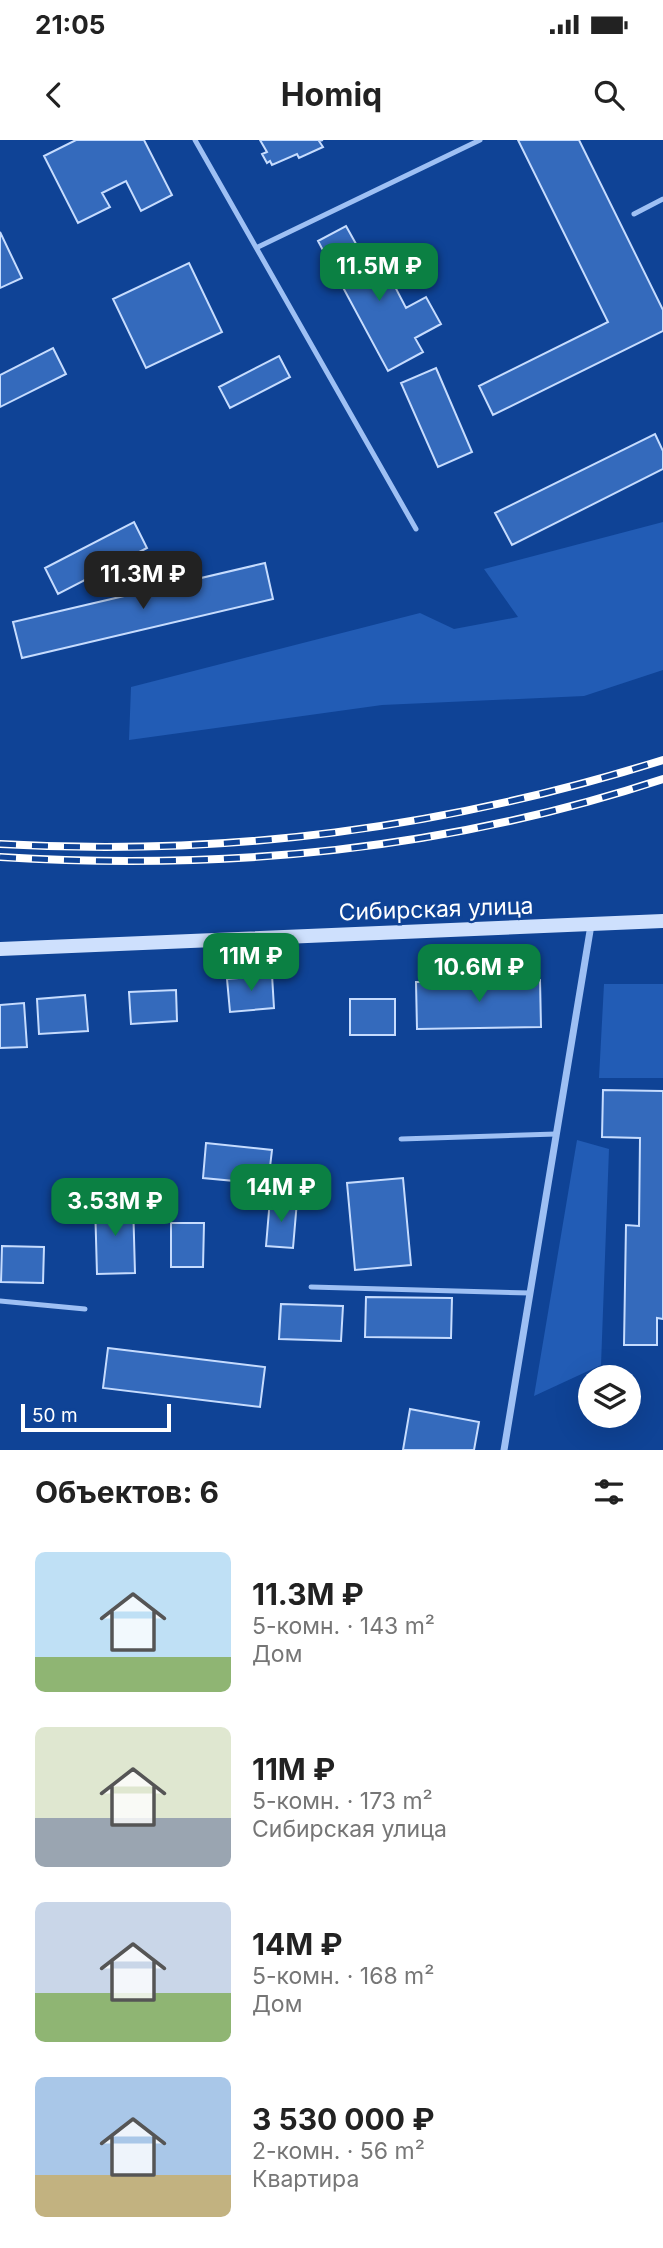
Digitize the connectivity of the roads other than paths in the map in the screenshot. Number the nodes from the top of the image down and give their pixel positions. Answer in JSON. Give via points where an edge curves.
{"nodes":[{"id":1,"x":195,"y":140,"type":"edge"},
{"id":2,"x":480,"y":140,"type":"edge"},
{"id":3,"x":663,"y":199,"type":"edge"},
{"id":4,"x":634,"y":214,"type":"dead end"},
{"id":5,"x":258,"y":247,"type":"junction"},
{"id":6,"x":416,"y":528,"type":"dead end"},
{"id":7,"x":663,"y":921,"type":"edge"},
{"id":8,"x":591,"y":925,"type":"junction"},
{"id":9,"x":0,"y":949,"type":"edge"},
{"id":10,"x":556,"y":1134,"type":"junction"},
{"id":11,"x":401,"y":1139,"type":"dead end"},
{"id":12,"x":312,"y":1287,"type":"dead end"},
{"id":13,"x":530,"y":1293,"type":"junction"},
{"id":14,"x":0,"y":1301,"type":"edge"},
{"id":15,"x":85,"y":1309,"type":"dead end"},
{"id":16,"x":504,"y":1450,"type":"edge"}],
"edges":[{"from":1,"to":5,"type":"lane"},
{"from":2,"to":5,"type":"lane"},
{"from":3,"to":4,"type":"lane"},
{"from":5,"to":6,"type":"lane"},
{"from":7,"to":8,"type":"main road","name":"Сибирская улица"},
{"from":8,"to":9,"type":"main road","name":"Сибирская улица"},
{"from":8,"to":10,"type":"street"},
{"from":10,"to":11,"type":"lane"},
{"from":10,"to":13,"type":"street"},
{"from":12,"to":13,"type":"lane"},
{"from":13,"to":16,"type":"street"},
{"from":14,"to":15,"type":"lane"}]}
